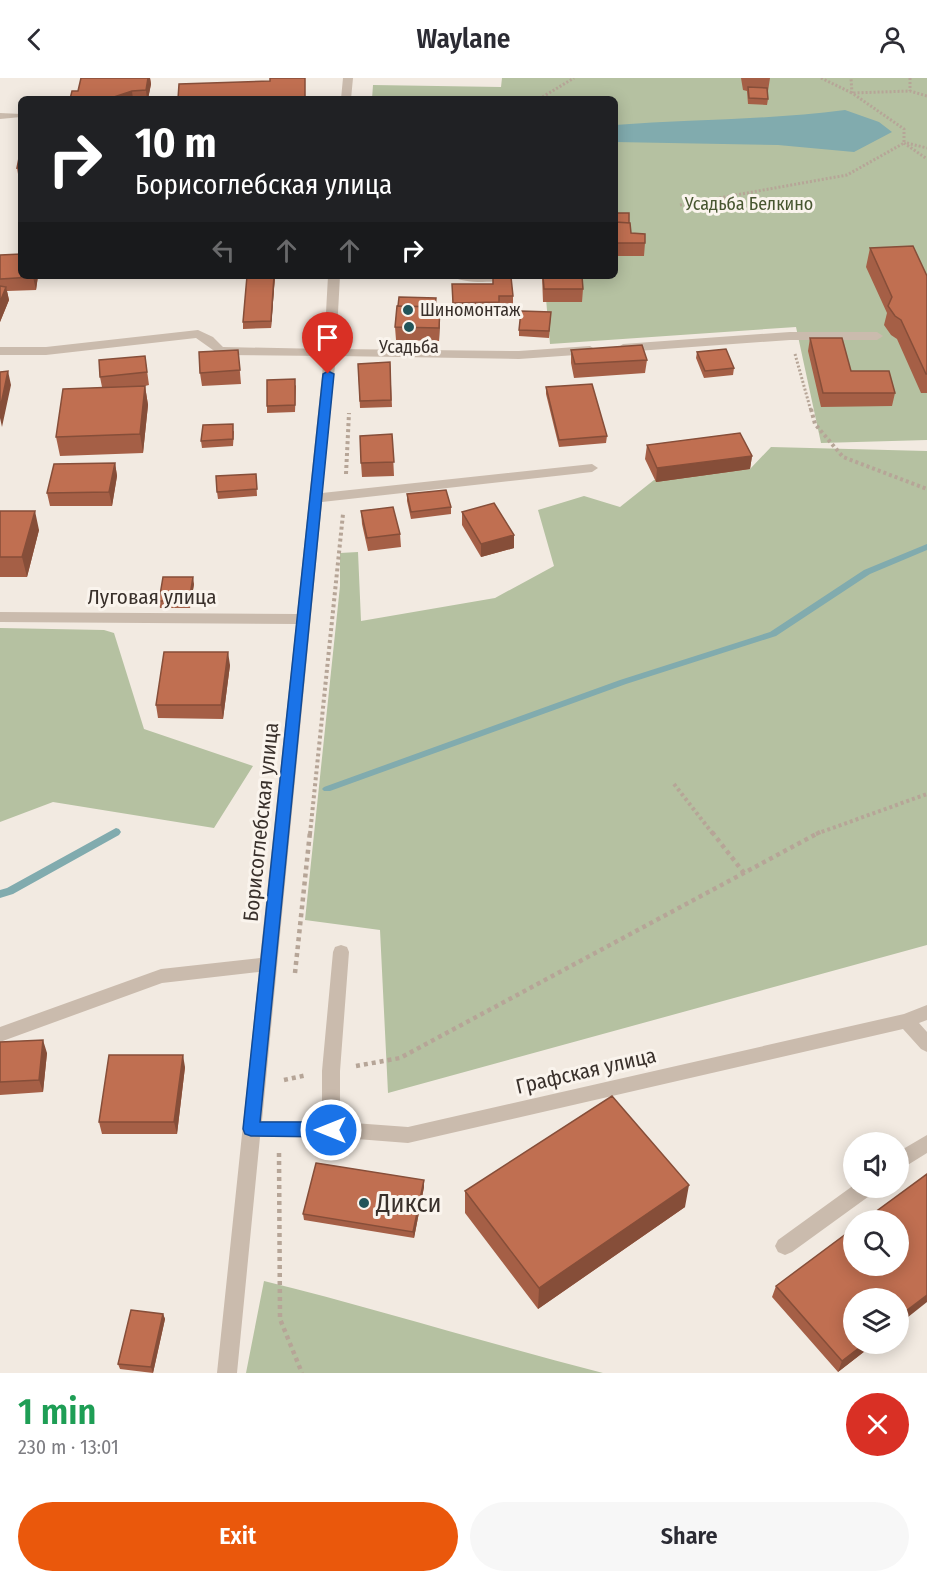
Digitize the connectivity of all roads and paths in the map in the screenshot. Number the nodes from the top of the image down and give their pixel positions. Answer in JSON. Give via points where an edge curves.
{"nodes":[{"id":1,"x":348,"y":78,"type":"edge"},
{"id":2,"x":574,"y":78,"type":"edge"},
{"id":3,"x":821,"y":78,"type":"edge"},
{"id":4,"x":851,"y":78,"type":"edge"},
{"id":5,"x":910,"y":78,"type":"edge"},
{"id":6,"x":910,"y":91,"type":"junction"},
{"id":7,"x":852,"y":93,"type":"junction"},
{"id":8,"x":346,"y":96,"type":"edge"},
{"id":9,"x":544,"y":96,"type":"edge"},
{"id":10,"x":927,"y":96,"type":"edge"},
{"id":11,"x":0,"y":116,"type":"edge"},
{"id":12,"x":17,"y":116,"type":"dead end"},
{"id":13,"x":904,"y":142,"type":"junction"},
{"id":14,"x":927,"y":148,"type":"edge"},
{"id":15,"x":927,"y":159,"type":"edge"},
{"id":16,"x":680,"y":205,"type":"dead end"},
{"id":17,"x":334,"y":279,"type":"edge"},
{"id":18,"x":790,"y":336,"type":"junction"},
{"id":19,"x":877,"y":336,"type":"dead end"},
{"id":20,"x":0,"y":351,"type":"edge"},
{"id":21,"x":330,"y":354,"type":"junction"},
{"id":22,"x":350,"y":402,"type":"dead end"},
{"id":23,"x":592,"y":468,"type":"dead end"},
{"id":24,"x":345,"y":484,"type":"dead end"},
{"id":25,"x":926,"y":488,"type":"edge"},
{"id":26,"x":316,"y":498,"type":"junction"},
{"id":27,"x":344,"y":507,"type":"dead end"},
{"id":28,"x":0,"y":617,"type":"edge"},
{"id":29,"x":304,"y":619,"type":"junction"},
{"id":30,"x":674,"y":784,"type":"dead end"},
{"id":31,"x":927,"y":794,"type":"edge"},
{"id":32,"x":744,"y":873,"type":"junction"},
{"id":33,"x":341,"y":952,"type":"dead end"},
{"id":34,"x":267,"y":964,"type":"junction"},
{"id":35,"x":294,"y":984,"type":"dead end"},
{"id":36,"x":927,"y":1012,"type":"edge"},
{"id":37,"x":906,"y":1021,"type":"junction"},
{"id":38,"x":0,"y":1035,"type":"edge"},
{"id":39,"x":927,"y":1044,"type":"edge"},
{"id":40,"x":286,"y":1068,"type":"dead end"},
{"id":41,"x":331,"y":1071,"type":"junction"},
{"id":42,"x":284,"y":1080,"type":"junction"},
{"id":43,"x":251,"y":1129,"type":"junction"},
{"id":44,"x":279,"y":1129,"type":"junction"},
{"id":45,"x":331,"y":1130,"type":"junction"},
{"id":46,"x":927,"y":1143,"type":"edge"},
{"id":47,"x":909,"y":1155,"type":"edge"},
{"id":48,"x":851,"y":1198,"type":"edge"},
{"id":49,"x":785,"y":1246,"type":"dead end"},
{"id":50,"x":227,"y":1373,"type":"edge"},
{"id":51,"x":302,"y":1373,"type":"edge"}],
"edges":[{"from":1,"to":8,"type":"street"},
{"from":2,"to":9,"type":"path"},
{"from":3,"to":7,"type":"path"},
{"from":4,"to":7,"type":"path"},
{"from":5,"to":6,"type":"path"},
{"from":6,"to":7,"type":"path"},
{"from":6,"to":10,"type":"path"},
{"from":7,"to":13,"type":"path","via":[[904,129]]},
{"from":11,"to":12,"type":"street"},
{"from":13,"to":14,"type":"path"},
{"from":13,"to":15,"type":"path"},
{"from":13,"to":16,"type":"path","via":[[847,175]]},
{"from":17,"to":21,"type":"street","name":"Борисоглебская улица"},
{"from":18,"to":19,"type":"street"},
{"from":18,"to":21,"type":"street","via":[[519,355]]},
{"from":18,"to":25,"type":"path","via":[[815,424],[843,457]]},
{"from":20,"to":21,"type":"street","via":[[46,351],[198,334],[220,351]]},
{"from":21,"to":26,"type":"street","name":"Борисоглебская улица"},
{"from":22,"to":24,"type":"path"},
{"from":23,"to":26,"type":"street"},
{"from":26,"to":29,"type":"street","name":"Борисоглебская улица"},
{"from":27,"to":35,"type":"path"},
{"from":28,"to":29,"type":"street","name":"Луговая улица"},
{"from":29,"to":34,"type":"street","name":"Борисоглебская улица"},
{"from":30,"to":32,"type":"path"},
{"from":31,"to":32,"type":"path","via":[[818,833]]},
{"from":32,"to":41,"type":"path","via":[[400,1058]]},
{"from":33,"to":41,"type":"street"},
{"from":34,"to":38,"type":"street","via":[[161,976]]},
{"from":34,"to":43,"type":"street","name":"Борисоглебская улица"},
{"from":36,"to":37,"type":"street","name":"Графская улица"},
{"from":37,"to":39,"type":"street"},
{"from":37,"to":45,"type":"street","name":"Графская улица","via":[[408,1135]]},
{"from":40,"to":42,"type":"path"},
{"from":41,"to":42,"type":"path"},
{"from":41,"to":45,"type":"street"},
{"from":42,"to":44,"type":"path"},
{"from":43,"to":44,"type":"street","name":"Графская улица"},
{"from":43,"to":50,"type":"street","name":"Борисоглебская улица"},
{"from":44,"to":45,"type":"street","name":"Графская улица"},
{"from":44,"to":51,"type":"path","via":[[280,1319]]},
{"from":46,"to":47,"type":"street"},
{"from":48,"to":49,"type":"street"}]}
